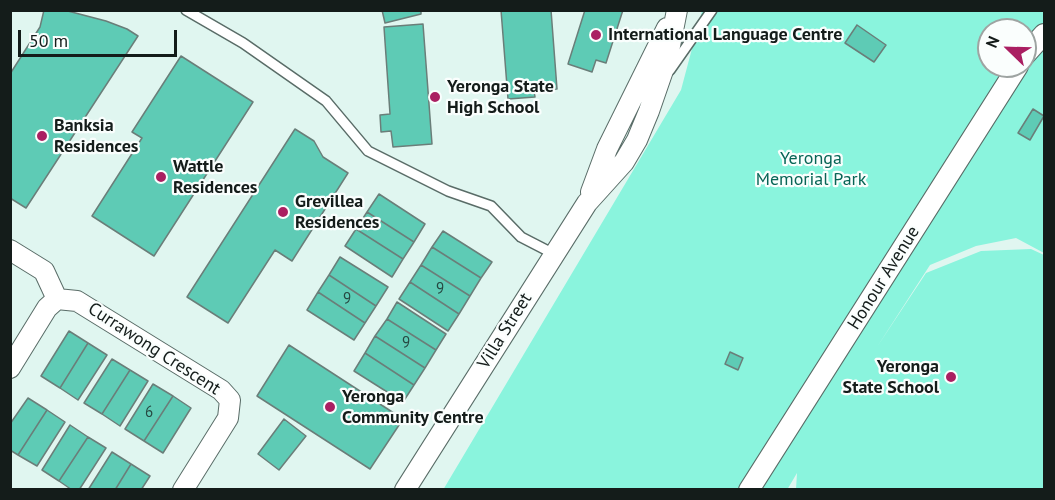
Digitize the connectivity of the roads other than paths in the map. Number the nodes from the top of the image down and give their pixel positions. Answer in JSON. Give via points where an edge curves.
{"nodes":[{"id":1,"x":186,"y":10,"type":"edge"},
{"id":2,"x":676,"y":10,"type":"edge"},
{"id":3,"x":712,"y":10,"type":"edge"},
{"id":4,"x":1010,"y":78,"type":"edge"},
{"id":5,"x":658,"y":87,"type":"junction"},
{"id":6,"x":587,"y":203,"type":"junction"},
{"id":7,"x":10,"y":250,"type":"edge"},
{"id":8,"x":554,"y":254,"type":"junction"},
{"id":9,"x":57,"y":299,"type":"junction"},
{"id":10,"x":10,"y":368,"type":"edge"},
{"id":11,"x":183,"y":489,"type":"edge"},
{"id":12,"x":405,"y":489,"type":"edge"},
{"id":13,"x":749,"y":489,"type":"edge"}],
"edges":[{"from":1,"to":8,"type":"lane","via":[[243,43],[326,101],[368,151],[448,191],[491,206],[521,237]]},
{"from":2,"to":5,"type":"street","name":"Villa Street"},
{"from":2,"to":6,"type":"street","name":"Villa Street","via":[[607,149]]},
{"from":3,"to":5,"type":"lane"},
{"from":4,"to":13,"type":"street","name":"Honour Avenue"},
{"from":5,"to":6,"type":"street","name":"Villa Street","via":[[624,162]]},
{"from":6,"to":8,"type":"street","name":"Villa Street"},
{"from":7,"to":9,"type":"street","via":[[45,271]]},
{"from":8,"to":12,"type":"street","name":"Villa Street"},
{"from":9,"to":10,"type":"street","via":[[47,308]]},
{"from":9,"to":11,"type":"street","name":"Currawong Crescent","via":[[77,301],[221,390],[230,400],[228,418]]}]}
